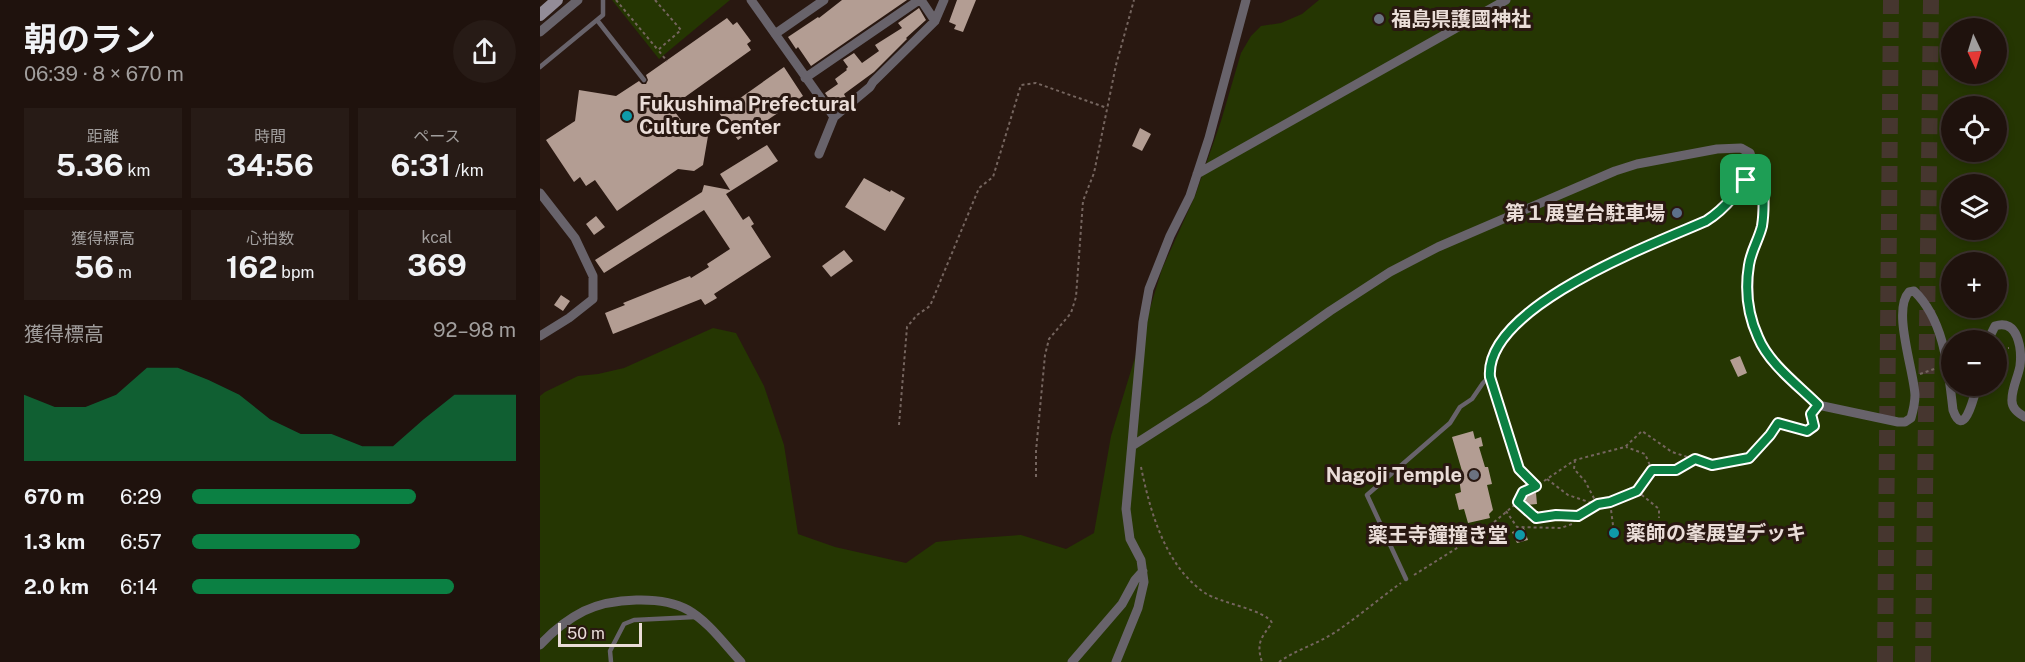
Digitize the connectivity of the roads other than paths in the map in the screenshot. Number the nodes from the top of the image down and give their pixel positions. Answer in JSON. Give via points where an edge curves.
{"nodes":[{"id":1,"x":557,"y":0,"type":"edge"},
{"id":2,"x":578,"y":0,"type":"edge"},
{"id":3,"x":603,"y":0,"type":"edge"},
{"id":4,"x":752,"y":0,"type":"edge"},
{"id":5,"x":824,"y":0,"type":"edge"},
{"id":6,"x":920,"y":0,"type":"edge"},
{"id":7,"x":944,"y":0,"type":"edge"},
{"id":8,"x":1246,"y":0,"type":"edge"},
{"id":9,"x":1506,"y":0,"type":"edge"},
{"id":10,"x":540,"y":15,"type":"edge"},
{"id":11,"x":597,"y":20,"type":"junction"},
{"id":12,"x":935,"y":21,"type":"junction"},
{"id":13,"x":540,"y":32,"type":"edge"},
{"id":14,"x":775,"y":34,"type":"junction"},
{"id":15,"x":540,"y":67,"type":"edge"},
{"id":16,"x":805,"y":78,"type":"junction"},
{"id":17,"x":644,"y":80,"type":"dead end"},
{"id":18,"x":834,"y":117,"type":"junction"},
{"id":19,"x":819,"y":154,"type":"dead end"},
{"id":20,"x":1753,"y":164,"type":"junction"},
{"id":21,"x":1197,"y":174,"type":"junction"},
{"id":22,"x":540,"y":193,"type":"edge"},
{"id":23,"x":1993,"y":330,"type":"edge"},
{"id":24,"x":540,"y":336,"type":"edge"},
{"id":25,"x":1941,"y":343,"type":"edge"},
{"id":26,"x":1490,"y":377,"type":"junction"},
{"id":27,"x":1951,"y":396,"type":"edge"},
{"id":28,"x":1974,"y":396,"type":"edge"},
{"id":29,"x":2025,"y":417,"type":"edge"},
{"id":30,"x":1132,"y":446,"type":"junction"},
{"id":31,"x":1536,"y":486,"type":"road end"},
{"id":32,"x":1143,"y":571,"type":"junction"},
{"id":33,"x":1406,"y":579,"type":"dead end"},
{"id":34,"x":698,"y":617,"type":"junction"},
{"id":35,"x":540,"y":645,"type":"edge"},
{"id":36,"x":611,"y":662,"type":"edge"},
{"id":37,"x":741,"y":662,"type":"edge"},
{"id":38,"x":1072,"y":662,"type":"edge"},
{"id":39,"x":1116,"y":662,"type":"edge"}],
"edges":[{"from":1,"to":10,"type":"street"},
{"from":2,"to":13,"type":"street"},
{"from":3,"to":11,"type":"lane","via":[[603,15]]},
{"from":4,"to":14,"type":"street"},
{"from":5,"to":14,"type":"street"},
{"from":6,"to":12,"type":"street"},
{"from":6,"to":16,"type":"street"},
{"from":7,"to":12,"type":"street"},
{"from":8,"to":21,"type":"street"},
{"from":9,"to":21,"type":"street"},
{"from":11,"to":15,"type":"lane"},
{"from":11,"to":17,"type":"lane"},
{"from":12,"to":18,"type":"street","via":[[870,87]]},
{"from":14,"to":16,"type":"street"},
{"from":16,"to":18,"type":"street"},
{"from":18,"to":19,"type":"street"},
{"from":20,"to":25,"type":"street","via":[[1762,183],[1763,205],[1762,223],[1749,264],[1750,316],[1771,358],[1818,405],[1905,422],[1911,418],[1915,395],[1903,310],[1910,292],[1923,300]]},
{"from":20,"to":26,"type":"street","via":[[1746,180],[1721,212],[1572,283],[1540,304],[1500,340],[1489,366]]},
{"from":20,"to":30,"type":"street","via":[[1750,153],[1741,148],[1637,164],[1438,247],[1330,311]]},
{"from":21,"to":30,"type":"street","via":[[1149,289]]},
{"from":22,"to":24,"type":"street","via":[[574,238],[593,276],[593,299]]},
{"from":23,"to":29,"type":"street","via":[[2003,323],[2017,334],[2020,365],[2012,402]]},
{"from":26,"to":31,"type":"street","via":[[1519,469]]},
{"from":26,"to":33,"type":"lane","via":[[1472,399],[1460,406],[1450,423],[1367,495]]},
{"from":27,"to":28,"type":"street","via":[[1953,410],[1960,419],[1969,415]]},
{"from":30,"to":32,"type":"street","via":[[1126,509],[1130,539],[1139,553]]},
{"from":32,"to":38,"type":"street","via":[[1122,604]]},
{"from":32,"to":39,"type":"street","via":[[1141,600]]},
{"from":34,"to":35,"type":"street","via":[[672,603],[622,602],[585,611]]},
{"from":34,"to":36,"type":"lane","via":[[634,620],[624,624],[610,651]]},
{"from":34,"to":37,"type":"street"}]}
